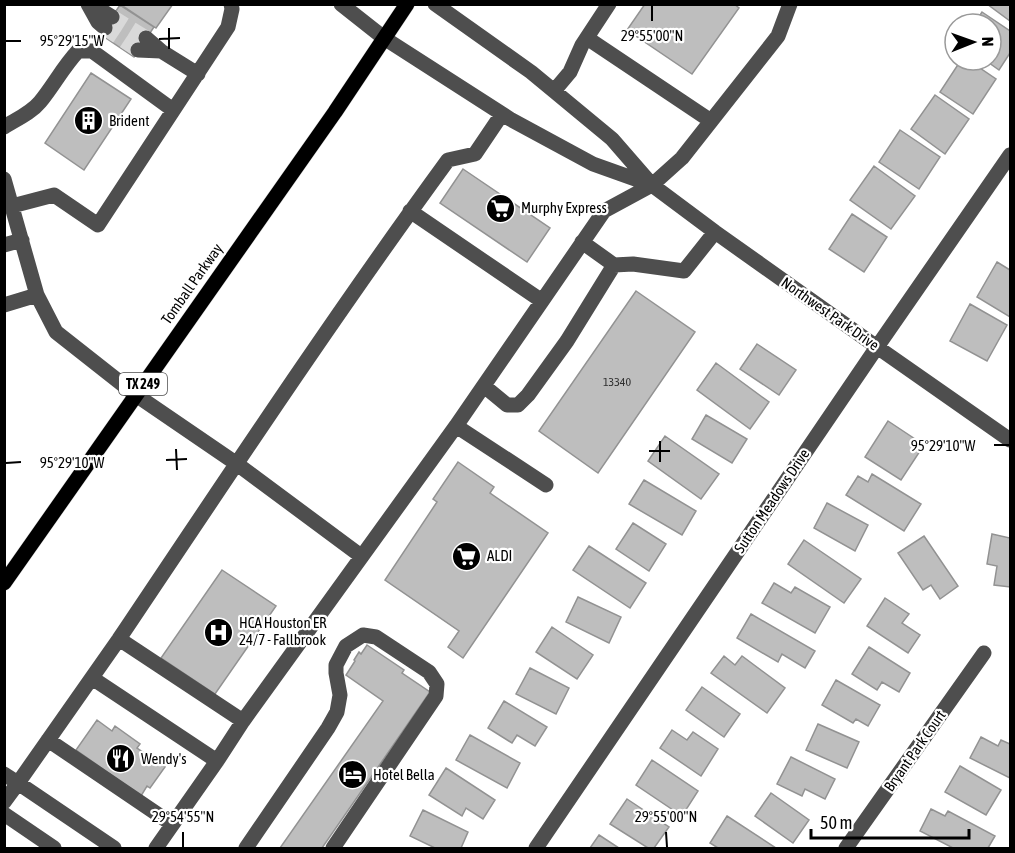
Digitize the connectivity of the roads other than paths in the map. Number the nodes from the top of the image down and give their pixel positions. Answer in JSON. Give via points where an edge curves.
{"nodes":[{"id":1,"x":90,"y":4,"type":"edge"},
{"id":2,"x":231,"y":4,"type":"edge"},
{"id":3,"x":341,"y":4,"type":"edge"},
{"id":4,"x":407,"y":4,"type":"edge"},
{"id":5,"x":435,"y":4,"type":"edge"},
{"id":6,"x":609,"y":4,"type":"edge"},
{"id":7,"x":790,"y":4,"type":"edge"},
{"id":8,"x":111,"y":15,"type":"tunnel mouth"},
{"id":9,"x":384,"y":38,"type":"junction"},
{"id":10,"x":587,"y":38,"type":"junction"},
{"id":11,"x":145,"y":39,"type":"tunnel mouth"},
{"id":12,"x":198,"y":74,"type":"junction"},
{"id":13,"x":554,"y":91,"type":"junction"},
{"id":14,"x":174,"y":110,"type":"junction"},
{"id":15,"x":502,"y":114,"type":"junction"},
{"id":16,"x":711,"y":121,"type":"junction"},
{"id":17,"x":4,"y":127,"type":"edge"},
{"id":18,"x":1011,"y":155,"type":"edge"},
{"id":19,"x":652,"y":185,"type":"junction"},
{"id":20,"x":6,"y":186,"type":"edge"},
{"id":21,"x":12,"y":206,"type":"junction"},
{"id":22,"x":410,"y":212,"type":"junction"},
{"id":23,"x":715,"y":232,"type":"junction"},
{"id":24,"x":22,"y":240,"type":"junction"},
{"id":25,"x":582,"y":242,"type":"junction"},
{"id":26,"x":4,"y":245,"type":"edge"},
{"id":27,"x":615,"y":265,"type":"junction"},
{"id":28,"x":38,"y":295,"type":"junction"},
{"id":29,"x":542,"y":301,"type":"junction"},
{"id":30,"x":4,"y":304,"type":"edge"},
{"id":31,"x":877,"y":347,"type":"junction"},
{"id":32,"x":484,"y":386,"type":"junction"},
{"id":33,"x":136,"y":395,"type":"junction"},
{"id":34,"x":456,"y":426,"type":"junction"},
{"id":35,"x":1011,"y":440,"type":"edge"},
{"id":36,"x":237,"y":464,"type":"junction"},
{"id":37,"x":546,"y":485,"type":"dead end"},
{"id":38,"x":361,"y":556,"type":"junction"},
{"id":39,"x":4,"y":583,"type":"edge"},
{"id":40,"x":119,"y":639,"type":"junction"},
{"id":41,"x":984,"y":653,"type":"dead end"},
{"id":42,"x":92,"y":678,"type":"junction"},
{"id":43,"x":243,"y":721,"type":"junction"},
{"id":44,"x":48,"y":740,"type":"junction"},
{"id":45,"x":217,"y":761,"type":"junction"},
{"id":46,"x":4,"y":774,"type":"edge"},
{"id":47,"x":18,"y":783,"type":"junction"},
{"id":48,"x":4,"y":802,"type":"edge"},
{"id":49,"x":4,"y":814,"type":"edge"},
{"id":50,"x":172,"y":824,"type":"junction"},
{"id":51,"x":54,"y":849,"type":"edge"},
{"id":52,"x":114,"y":849,"type":"edge"},
{"id":53,"x":156,"y":849,"type":"edge"},
{"id":54,"x":246,"y":849,"type":"edge"},
{"id":55,"x":333,"y":849,"type":"edge"},
{"id":56,"x":536,"y":849,"type":"edge"},
{"id":57,"x":846,"y":849,"type":"edge"}],
"edges":[{"from":1,"to":8,"type":"street"},
{"from":2,"to":12,"type":"street","via":[[228,27]]},
{"from":3,"to":9,"type":"street","name":"Northwest Park Drive"},
{"from":4,"to":9,"type":"main road","name":"Tomball Parkway","number":"TX 249"},
{"from":5,"to":13,"type":"street","name":"Northwest Park Drive"},
{"from":6,"to":10,"type":"street"},
{"from":7,"to":16,"type":"street","via":[[778,36]]},
{"from":9,"to":15,"type":"street","name":"Northwest Park Drive"},
{"from":9,"to":33,"type":"main road","name":"Tomball Parkway","number":"TX 249"},
{"from":10,"to":13,"type":"street","via":[[570,72]]},
{"from":10,"to":16,"type":"street"},
{"from":11,"to":12,"type":"street"},
{"from":12,"to":14,"type":"street"},
{"from":13,"to":19,"type":"street","name":"Northwest Park Drive","via":[[612,139]]},
{"from":14,"to":17,"type":"street","via":[[92,51],[78,51],[39,103]]},
{"from":14,"to":21,"type":"street","via":[[98,225],[54,195]]},
{"from":15,"to":19,"type":"street","name":"Northwest Park Drive","via":[[593,164]]},
{"from":15,"to":22,"type":"street","via":[[475,154],[448,159]]},
{"from":16,"to":19,"type":"street","via":[[682,158]]},
{"from":18,"to":31,"type":"street","name":"Sutton Meadows Drive"},
{"from":19,"to":23,"type":"street","name":"Northwest Park Drive"},
{"from":19,"to":25,"type":"street","via":[[604,211]]},
{"from":20,"to":21,"type":"street"},
{"from":21,"to":24,"type":"street"},
{"from":22,"to":29,"type":"street"},
{"from":22,"to":36,"type":"street"},
{"from":23,"to":27,"type":"street","via":[[684,271]]},
{"from":23,"to":31,"type":"street","name":"Northwest Park Drive"},
{"from":24,"to":26,"type":"street"},
{"from":24,"to":28,"type":"street"},
{"from":25,"to":27,"type":"street"},
{"from":25,"to":29,"type":"street"},
{"from":27,"to":32,"type":"street","via":[[567,341],[518,405],[507,405]]},
{"from":28,"to":30,"type":"street"},
{"from":28,"to":33,"type":"street","via":[[56,332]]},
{"from":29,"to":32,"type":"street"},
{"from":31,"to":35,"type":"street","name":"Northwest Park Drive"},
{"from":31,"to":56,"type":"street","name":"Sutton Meadows Drive"},
{"from":32,"to":34,"type":"street"},
{"from":33,"to":36,"type":"street"},
{"from":33,"to":39,"type":"main road","name":"Tomball Parkway","number":"TX 249"},
{"from":34,"to":37,"type":"street"},
{"from":34,"to":38,"type":"street"},
{"from":36,"to":38,"type":"street"},
{"from":36,"to":40,"type":"street"},
{"from":38,"to":43,"type":"street"},
{"from":40,"to":42,"type":"street"},
{"from":40,"to":43,"type":"street"},
{"from":41,"to":57,"type":"street","name":"Bryant Park Court"},
{"from":42,"to":44,"type":"street"},
{"from":42,"to":45,"type":"street"},
{"from":43,"to":45,"type":"street"},
{"from":44,"to":47,"type":"street"},
{"from":44,"to":50,"type":"street"},
{"from":45,"to":50,"type":"street"},
{"from":46,"to":47,"type":"street"},
{"from":47,"to":48,"type":"street"},
{"from":47,"to":52,"type":"street"},
{"from":49,"to":51,"type":"street"},
{"from":50,"to":53,"type":"street"},
{"from":54,"to":55,"type":"street","via":[[337,712],[340,695],[336,665],[346,646],[363,635],[376,637],[429,672],[437,684],[436,696]]}]}
